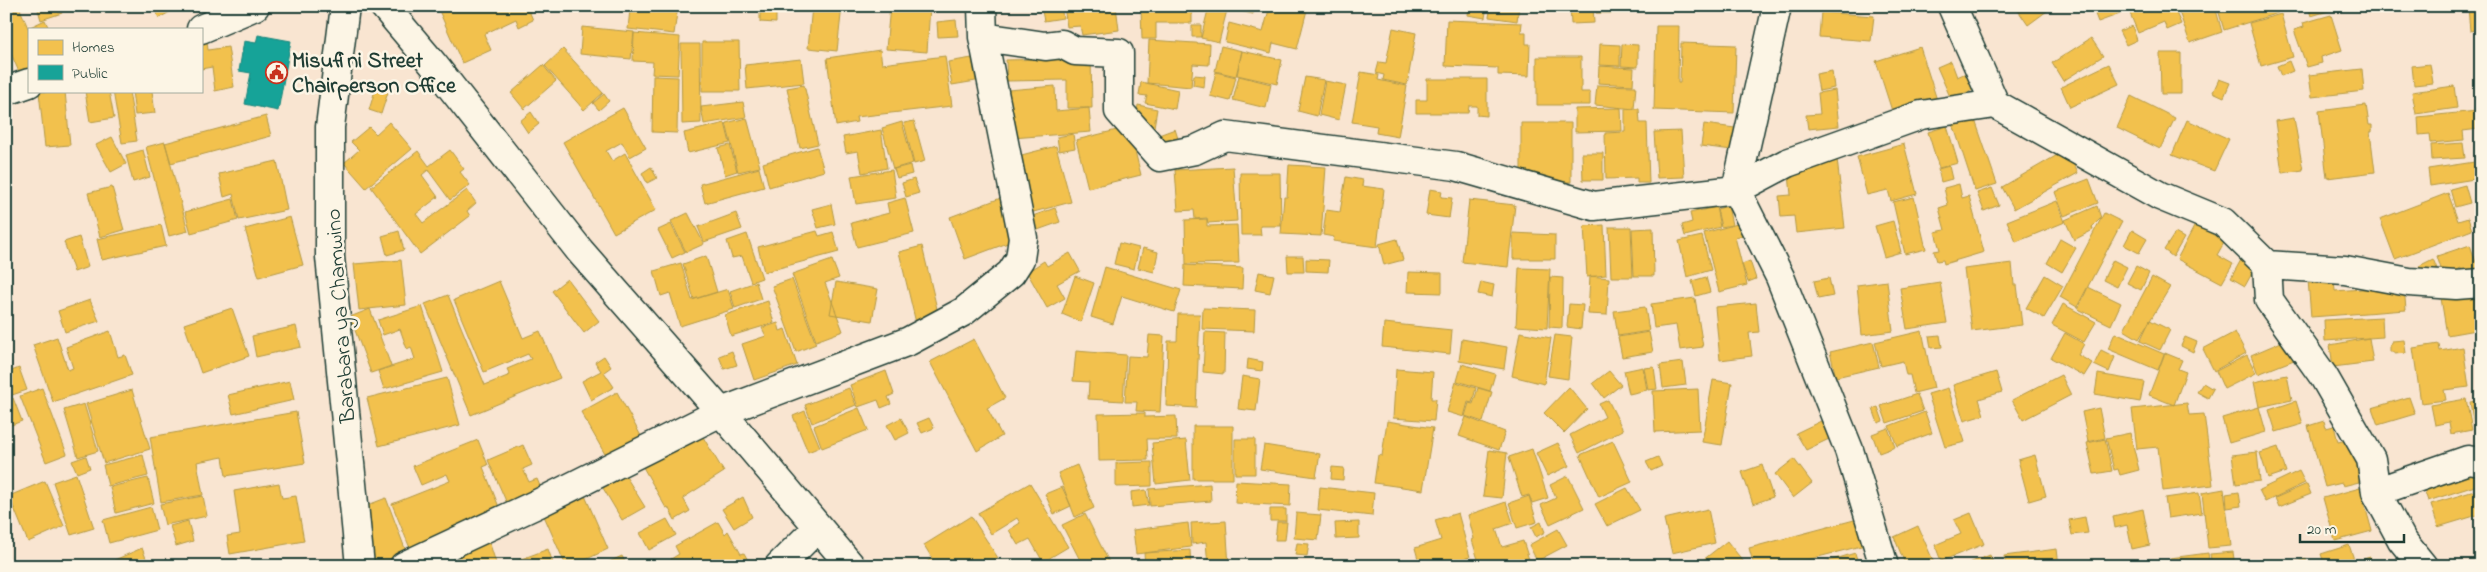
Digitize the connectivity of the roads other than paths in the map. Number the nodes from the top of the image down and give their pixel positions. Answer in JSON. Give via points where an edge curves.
{"nodes":[{"id":1,"x":255,"y":6,"type":"edge"},
{"id":2,"x":345,"y":6,"type":"edge"},
{"id":3,"x":384,"y":6,"type":"edge"},
{"id":4,"x":982,"y":6,"type":"edge"},
{"id":5,"x":1777,"y":6,"type":"edge"},
{"id":6,"x":1952,"y":6,"type":"edge"},
{"id":7,"x":202,"y":29,"type":"edge"},
{"id":8,"x":983,"y":37,"type":"junction"},
{"id":9,"x":28,"y":83,"type":"edge"},
{"id":10,"x":6,"y":91,"type":"edge"},
{"id":11,"x":1995,"y":104,"type":"junction"},
{"id":12,"x":1736,"y":190,"type":"junction"},
{"id":13,"x":2267,"y":265,"type":"junction"},
{"id":14,"x":2481,"y":284,"type":"edge"},
{"id":15,"x":721,"y":412,"type":"junction"},
{"id":16,"x":2481,"y":462,"type":"edge"},
{"id":17,"x":2376,"y":492,"type":"junction"},
{"id":18,"x":817,"y":528,"type":"junction"},
{"id":19,"x":360,"y":566,"type":"edge"},
{"id":20,"x":404,"y":566,"type":"edge"},
{"id":21,"x":779,"y":566,"type":"edge"},
{"id":22,"x":851,"y":566,"type":"edge"},
{"id":23,"x":1884,"y":566,"type":"edge"},
{"id":24,"x":2423,"y":566,"type":"edge"}],
"edges":[{"from":1,"to":7,"type":"street"},
{"from":2,"to":19,"type":"street","name":"Barabara ya Chamwino","via":[[330,127],[330,257]]},
{"from":3,"to":15,"type":"street","via":[[580,251]]},
{"from":4,"to":8,"type":"street"},
{"from":5,"to":12,"type":"street"},
{"from":6,"to":11,"type":"street"},
{"from":8,"to":12,"type":"street","via":[[1045,46],[1062,44],[1075,51],[1119,53],[1119,110],[1160,158],[1195,150],[1224,136],[1456,166],[1594,206]]},
{"from":8,"to":15,"type":"street","via":[[1024,238],[1020,259],[1011,273],[963,312],[909,341]]},
{"from":9,"to":10,"type":"street"},
{"from":11,"to":12,"type":"street","via":[[1911,118],[1787,163]]},
{"from":11,"to":13,"type":"street","via":[[2160,196],[2223,222]]},
{"from":12,"to":23,"type":"street","via":[[1780,277],[1849,450]]},
{"from":13,"to":14,"type":"street","via":[[2345,270],[2409,282]]},
{"from":13,"to":17,"type":"street","via":[[2269,300],[2324,377],[2371,459]]},
{"from":15,"to":18,"type":"street"},
{"from":15,"to":20,"type":"street","via":[[540,503]]},
{"from":16,"to":17,"type":"street","via":[[2468,460]]},
{"from":17,"to":24,"type":"street","via":[[2402,540]]},
{"from":18,"to":21,"type":"street"},
{"from":18,"to":22,"type":"street"}]}
